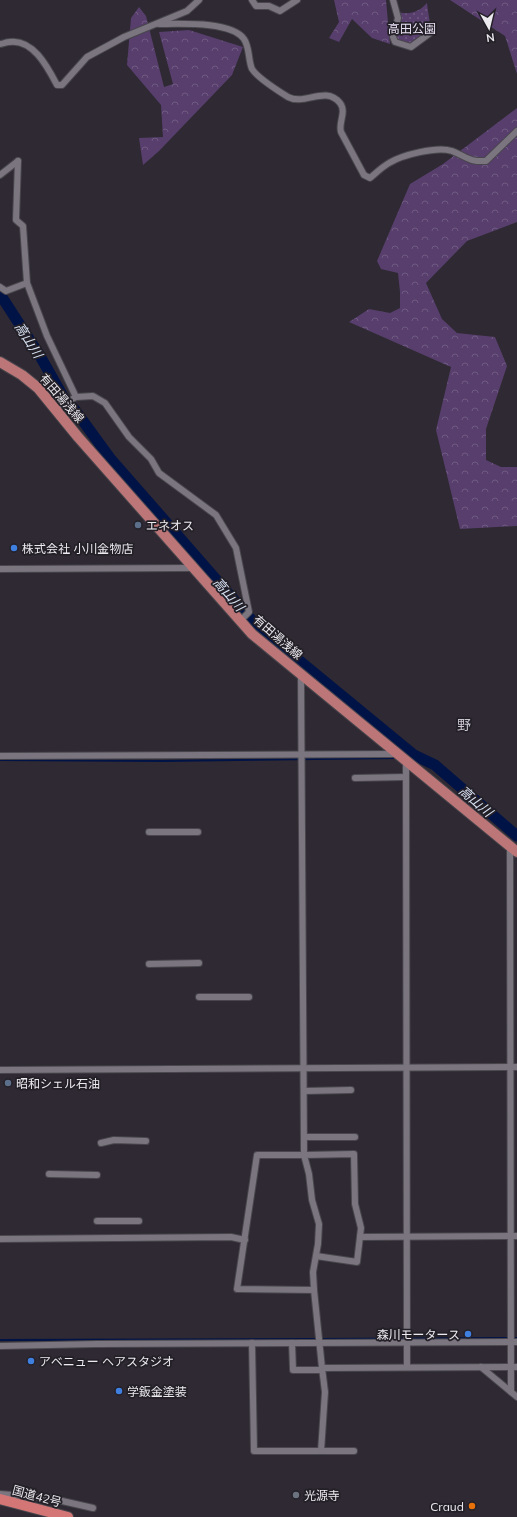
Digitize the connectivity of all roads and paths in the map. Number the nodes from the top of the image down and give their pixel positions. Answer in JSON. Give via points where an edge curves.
{"nodes":[{"id":1,"x":199,"y":0,"type":"edge"},
{"id":2,"x":252,"y":0,"type":"edge"},
{"id":3,"x":297,"y":0,"type":"edge"},
{"id":4,"x":393,"y":0,"type":"edge"},
{"id":5,"x":159,"y":24,"type":"junction"},
{"id":6,"x":430,"y":33,"type":"dead end"},
{"id":7,"x":0,"y":44,"type":"edge"},
{"id":8,"x":517,"y":130,"type":"edge"},
{"id":9,"x":0,"y":175,"type":"edge"},
{"id":10,"x":27,"y":283,"type":"junction"},
{"id":11,"x":0,"y":287,"type":"edge"},
{"id":12,"x":0,"y":362,"type":"edge"},
{"id":13,"x":73,"y":399,"type":"junction"},
{"id":14,"x":55,"y":409,"type":"junction"},
{"id":15,"x":194,"y":568,"type":"junction"},
{"id":16,"x":0,"y":569,"type":"edge"},
{"id":17,"x":240,"y":621,"type":"junction"},
{"id":18,"x":301,"y":674,"type":"junction"},
{"id":19,"x":398,"y":754,"type":"junction"},
{"id":20,"x":302,"y":755,"type":"junction"},
{"id":21,"x":0,"y":756,"type":"edge"},
{"id":22,"x":406,"y":761,"type":"junction"},
{"id":23,"x":406,"y":777,"type":"junction"},
{"id":24,"x":356,"y":778,"type":"dead end"},
{"id":25,"x":149,"y":832,"type":"dead end"},
{"id":26,"x":198,"y":832,"type":"dead end"},
{"id":27,"x":514,"y":849,"type":"edge"},
{"id":28,"x":510,"y":916,"type":"junction"},
{"id":29,"x":517,"y":916,"type":"edge"},
{"id":30,"x":149,"y":964,"type":"dead end"},
{"id":31,"x":199,"y":964,"type":"dead end"},
{"id":32,"x":517,"y":967,"type":"edge"},
{"id":33,"x":510,"y":968,"type":"junction"},
{"id":34,"x":199,"y":997,"type":"dead end"},
{"id":35,"x":249,"y":997,"type":"dead end"},
{"id":36,"x":407,"y":1067,"type":"junction"},
{"id":37,"x":514,"y":1067,"type":"edge"},
{"id":38,"x":303,"y":1068,"type":"junction"},
{"id":39,"x":0,"y":1070,"type":"edge"},
{"id":40,"x":351,"y":1090,"type":"dead end"},
{"id":41,"x":304,"y":1091,"type":"junction"},
{"id":42,"x":304,"y":1137,"type":"junction"},
{"id":43,"x":355,"y":1137,"type":"dead end"},
{"id":44,"x":146,"y":1141,"type":"dead end"},
{"id":45,"x":101,"y":1143,"type":"dead end"},
{"id":46,"x":304,"y":1154,"type":"junction"},
{"id":47,"x":49,"y":1174,"type":"dead end"},
{"id":48,"x":97,"y":1175,"type":"dead end"},
{"id":49,"x":97,"y":1221,"type":"dead end"},
{"id":50,"x":139,"y":1221,"type":"dead end"},
{"id":51,"x":514,"y":1236,"type":"edge"},
{"id":52,"x":360,"y":1237,"type":"junction"},
{"id":53,"x":408,"y":1237,"type":"junction"},
{"id":54,"x":0,"y":1239,"type":"edge"},
{"id":55,"x":244,"y":1240,"type":"junction"},
{"id":56,"x":316,"y":1256,"type":"junction"},
{"id":57,"x":314,"y":1290,"type":"junction"},
{"id":58,"x":407,"y":1342,"type":"junction"},
{"id":59,"x":514,"y":1342,"type":"edge"},
{"id":60,"x":292,"y":1343,"type":"junction"},
{"id":61,"x":320,"y":1343,"type":"junction"},
{"id":62,"x":252,"y":1344,"type":"junction"},
{"id":63,"x":0,"y":1346,"type":"edge"},
{"id":64,"x":514,"y":1366,"type":"edge"},
{"id":65,"x":481,"y":1367,"type":"junction"},
{"id":66,"x":406,"y":1368,"type":"junction"},
{"id":67,"x":322,"y":1369,"type":"junction"},
{"id":68,"x":511,"y":1392,"type":"junction"},
{"id":69,"x":517,"y":1396,"type":"edge"},
{"id":70,"x":320,"y":1451,"type":"junction"},
{"id":71,"x":354,"y":1451,"type":"dead end"},
{"id":72,"x":0,"y":1494,"type":"edge"},
{"id":73,"x":0,"y":1499,"type":"edge"},
{"id":74,"x":94,"y":1508,"type":"dead end"},
{"id":75,"x":68,"y":1517,"type":"edge"}],
"edges":[{"from":1,"to":5,"type":"street","via":[[187,11]]},
{"from":2,"to":3,"type":"street","via":[[256,6],[269,6],[280,12]]},
{"from":4,"to":6,"type":"street","via":[[398,18],[393,37],[395,42],[411,47]]},
{"from":5,"to":7,"type":"street","via":[[124,37],[87,57],[62,85],[57,85],[40,56],[26,44]]},
{"from":5,"to":8,"type":"street","via":[[212,25],[238,34],[247,45],[253,70],[288,97],[296,100],[326,95],[332,97],[342,106],[343,114],[339,126],[341,132],[364,175],[370,178],[389,163],[409,155],[434,151],[450,151],[474,162],[486,161]]},
{"from":9,"to":10,"type":"street","via":[[18,161],[16,220],[23,226]]},
{"from":10,"to":11,"type":"street","via":[[6,291]]},
{"from":10,"to":13,"type":"street"},
{"from":12,"to":14,"type":"main road","name":"有田湯浅線","via":[[33,384]]},
{"from":13,"to":14,"type":"street"},
{"from":13,"to":17,"type":"street","via":[[94,396],[105,403],[129,437],[151,458],[159,473],[216,515],[238,554],[249,612]]},
{"from":14,"to":15,"type":"main road","name":"有田湯浅線"},
{"from":15,"to":16,"type":"street"},
{"from":15,"to":17,"type":"main road","name":"有田湯浅線"},
{"from":17,"to":18,"type":"main road","name":"有田湯浅線","via":[[258,640]]},
{"from":18,"to":19,"type":"main road","name":"有田湯浅線"},
{"from":18,"to":20,"type":"street"},
{"from":19,"to":20,"type":"street"},
{"from":19,"to":22,"type":"main road","name":"有田湯浅線"},
{"from":20,"to":21,"type":"street"},
{"from":20,"to":38,"type":"street"},
{"from":22,"to":23,"type":"street"},
{"from":22,"to":27,"type":"main road","name":"有田湯浅線"},
{"from":23,"to":24,"type":"street"},
{"from":23,"to":36,"type":"street"},
{"from":25,"to":26,"type":"street"},
{"from":27,"to":28,"type":"street"},
{"from":28,"to":29,"type":"street"},
{"from":28,"to":33,"type":"street"},
{"from":30,"to":31,"type":"street"},
{"from":32,"to":33,"type":"street"},
{"from":33,"to":37,"type":"street"},
{"from":34,"to":35,"type":"street"},
{"from":36,"to":37,"type":"street"},
{"from":36,"to":38,"type":"street"},
{"from":36,"to":53,"type":"street"},
{"from":37,"to":51,"type":"street"},
{"from":38,"to":39,"type":"street"},
{"from":38,"to":41,"type":"street"},
{"from":40,"to":41,"type":"street"},
{"from":41,"to":42,"type":"street"},
{"from":42,"to":43,"type":"street"},
{"from":42,"to":46,"type":"street"},
{"from":44,"to":45,"type":"street","via":[[114,1140]]},
{"from":46,"to":52,"type":"street","via":[[354,1154],[355,1204],[361,1228]]},
{"from":46,"to":55,"type":"street","via":[[257,1155]]},
{"from":46,"to":56,"type":"street","via":[[313,1206],[319,1224]]},
{"from":47,"to":48,"type":"street"},
{"from":49,"to":50,"type":"street"},
{"from":51,"to":53,"type":"street"},
{"from":51,"to":59,"type":"street"},
{"from":52,"to":53,"type":"street"},
{"from":52,"to":56,"type":"street","via":[[357,1262]]},
{"from":53,"to":58,"type":"street"},
{"from":54,"to":55,"type":"street","via":[[231,1237]]},
{"from":55,"to":57,"type":"street","via":[[237,1289]]},
{"from":56,"to":57,"type":"street","via":[[313,1272]]},
{"from":57,"to":61,"type":"street"},
{"from":58,"to":59,"type":"street"},
{"from":58,"to":61,"type":"street"},
{"from":58,"to":66,"type":"street"},
{"from":59,"to":64,"type":"street"},
{"from":60,"to":61,"type":"street"},
{"from":60,"to":62,"type":"street"},
{"from":60,"to":67,"type":"street","via":[[293,1370]]},
{"from":61,"to":67,"type":"street"},
{"from":62,"to":63,"type":"street"},
{"from":62,"to":70,"type":"street","via":[[254,1451]]},
{"from":64,"to":65,"type":"street"},
{"from":64,"to":68,"type":"street"},
{"from":65,"to":66,"type":"street"},
{"from":65,"to":68,"type":"street"},
{"from":66,"to":67,"type":"street"},
{"from":67,"to":70,"type":"street","via":[[324,1392]]},
{"from":68,"to":69,"type":"street"},
{"from":70,"to":71,"type":"street"},
{"from":72,"to":74,"type":"street","via":[[49,1498]]},
{"from":73,"to":75,"type":"highway","name":"国道42号"}]}
